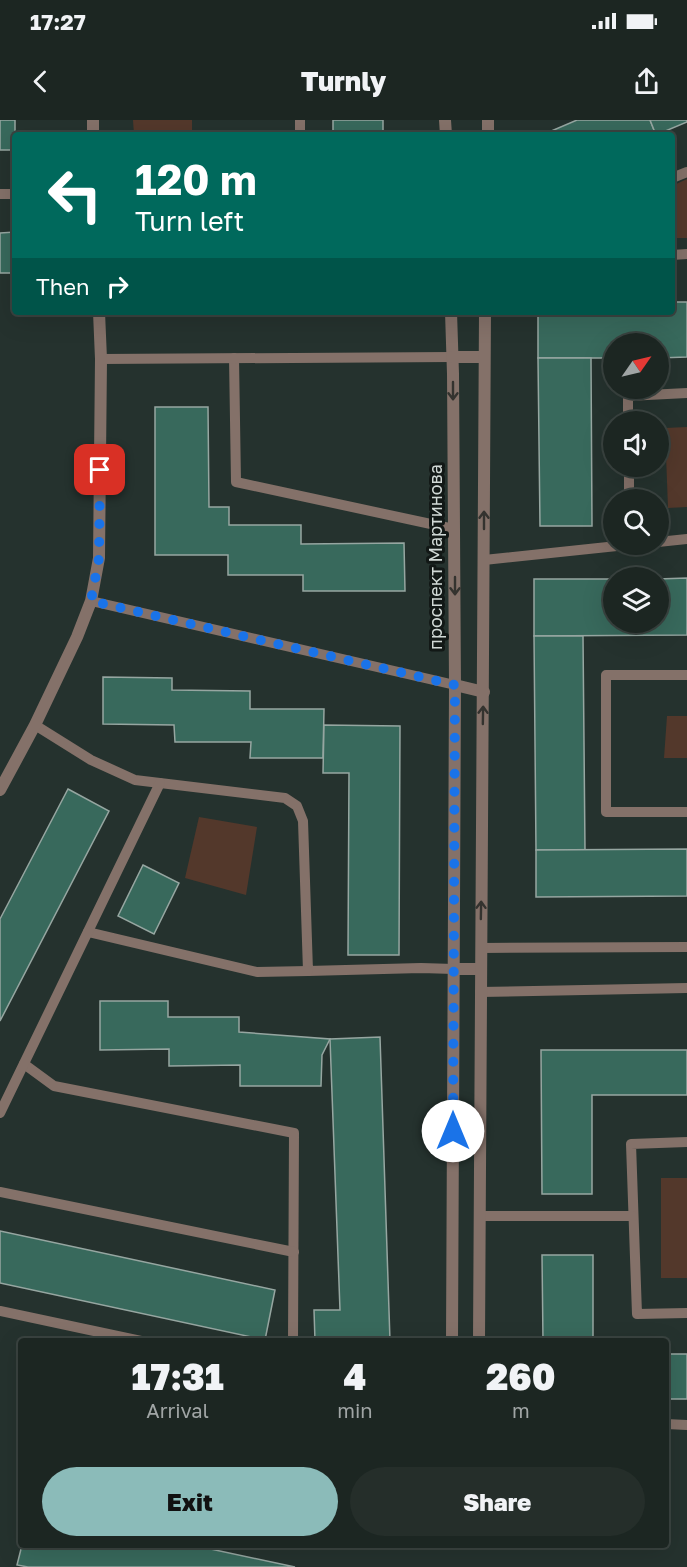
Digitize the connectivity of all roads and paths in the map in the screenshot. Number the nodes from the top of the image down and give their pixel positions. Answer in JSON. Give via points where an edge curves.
{"nodes":[{"id":1,"x":445,"y":120,"type":"edge"},
{"id":2,"x":453,"y":120,"type":"edge"},
{"id":3,"x":99,"y":315,"type":"edge"},
{"id":4,"x":451,"y":315,"type":"edge"},
{"id":5,"x":485,"y":315,"type":"edge"},
{"id":6,"x":452,"y":357,"type":"junction"},
{"id":7,"x":483,"y":357,"type":"junction"},
{"id":8,"x":234,"y":358,"type":"junction"},
{"id":9,"x":101,"y":359,"type":"junction"},
{"id":10,"x":687,"y":393,"type":"edge"},
{"id":11,"x":628,"y":411,"type":"edge"},
{"id":12,"x":454,"y":530,"type":"junction"},
{"id":13,"x":687,"y":539,"type":"edge"},
{"id":14,"x":669,"y":541,"type":"edge"},
{"id":15,"x":603,"y":548,"type":"edge"},
{"id":16,"x":484,"y":560,"type":"junction"},
{"id":17,"x":91,"y":601,"type":"junction"},
{"id":18,"x":687,"y":675,"type":"edge"},
{"id":19,"x":455,"y":685,"type":"junction"},
{"id":20,"x":484,"y":692,"type":"junction"},
{"id":21,"x":35,"y":725,"type":"junction"},
{"id":22,"x":160,"y":783,"type":"junction"},
{"id":23,"x":0,"y":790,"type":"edge"},
{"id":24,"x":687,"y":812,"type":"edge"},
{"id":25,"x":88,"y":932,"type":"junction"},
{"id":26,"x":481,"y":948,"type":"junction"},
{"id":27,"x":687,"y":948,"type":"edge"},
{"id":28,"x":454,"y":969,"type":"junction"},
{"id":29,"x":481,"y":969,"type":"junction"},
{"id":30,"x":308,"y":971,"type":"junction"},
{"id":31,"x":687,"y":988,"type":"edge"},
{"id":32,"x":480,"y":992,"type":"junction"},
{"id":33,"x":24,"y":1064,"type":"junction"},
{"id":34,"x":0,"y":1113,"type":"edge"},
{"id":35,"x":687,"y":1142,"type":"edge"},
{"id":36,"x":0,"y":1192,"type":"edge"},
{"id":37,"x":633,"y":1215,"type":"junction"},
{"id":38,"x":480,"y":1216,"type":"junction"},
{"id":39,"x":294,"y":1252,"type":"junction"},
{"id":40,"x":0,"y":1311,"type":"edge"},
{"id":41,"x":687,"y":1313,"type":"edge"},
{"id":42,"x":127,"y":1338,"type":"edge"},
{"id":43,"x":293,"y":1338,"type":"edge"},
{"id":44,"x":452,"y":1338,"type":"edge"},
{"id":45,"x":479,"y":1338,"type":"edge"},
{"id":46,"x":669,"y":1424,"type":"edge"},
{"id":47,"x":687,"y":1425,"type":"edge"}],
"edges":[{"from":1,"to":2,"type":"street"},
{"from":3,"to":9,"type":"street"},
{"from":4,"to":6,"type":"street","name":"проспект Мартинова"},
{"from":5,"to":7,"type":"street"},
{"from":6,"to":7,"type":"street"},
{"from":6,"to":8,"type":"lane"},
{"from":6,"to":12,"type":"street","name":"проспект Мартинова","one_way":true},
{"from":16,"to":7,"type":"street","one_way":true},
{"from":8,"to":9,"type":"lane"},
{"from":8,"to":12,"type":"lane","via":[[236,482]]},
{"from":9,"to":17,"type":"street","via":[[99,558]]},
{"from":10,"to":11,"type":"lane","via":[[628,396]]},
{"from":12,"to":19,"type":"street","name":"проспект Мартинова","one_way":true},
{"from":13,"to":14,"type":"lane"},
{"from":15,"to":16,"type":"lane"},
{"from":16,"to":20,"type":"street"},
{"from":17,"to":19,"type":"lane"},
{"from":17,"to":21,"type":"street"},
{"from":18,"to":24,"type":"lane","via":[[606,675],[606,812]]},
{"from":19,"to":20,"type":"street"},
{"from":19,"to":28,"type":"street","name":"проспект Мартинова"},
{"from":26,"to":20,"type":"street","one_way":true},
{"from":21,"to":22,"type":"lane","via":[[91,760],[135,780]]},
{"from":21,"to":23,"type":"street"},
{"from":22,"to":25,"type":"lane"},
{"from":22,"to":30,"type":"lane","via":[[285,798],[297,806],[303,821]]},
{"from":25,"to":30,"type":"lane","via":[[257,972]]},
{"from":25,"to":33,"type":"lane"},
{"from":26,"to":27,"type":"lane"},
{"from":26,"to":29,"type":"street"},
{"from":28,"to":29,"type":"street"},
{"from":28,"to":30,"type":"lane"},
{"from":28,"to":44,"type":"street","name":"проспект Мартинова"},
{"from":29,"to":32,"type":"street"},
{"from":31,"to":32,"type":"lane"},
{"from":32,"to":38,"type":"street"},
{"from":33,"to":34,"type":"lane"},
{"from":33,"to":39,"type":"lane","via":[[54,1086],[294,1133]]},
{"from":35,"to":37,"type":"lane","via":[[631,1144]]},
{"from":36,"to":39,"type":"lane"},
{"from":37,"to":38,"type":"lane"},
{"from":37,"to":41,"type":"lane","via":[[637,1314]]},
{"from":38,"to":45,"type":"street"},
{"from":39,"to":43,"type":"lane"},
{"from":40,"to":42,"type":"lane"},
{"from":46,"to":47,"type":"lane"}]}
